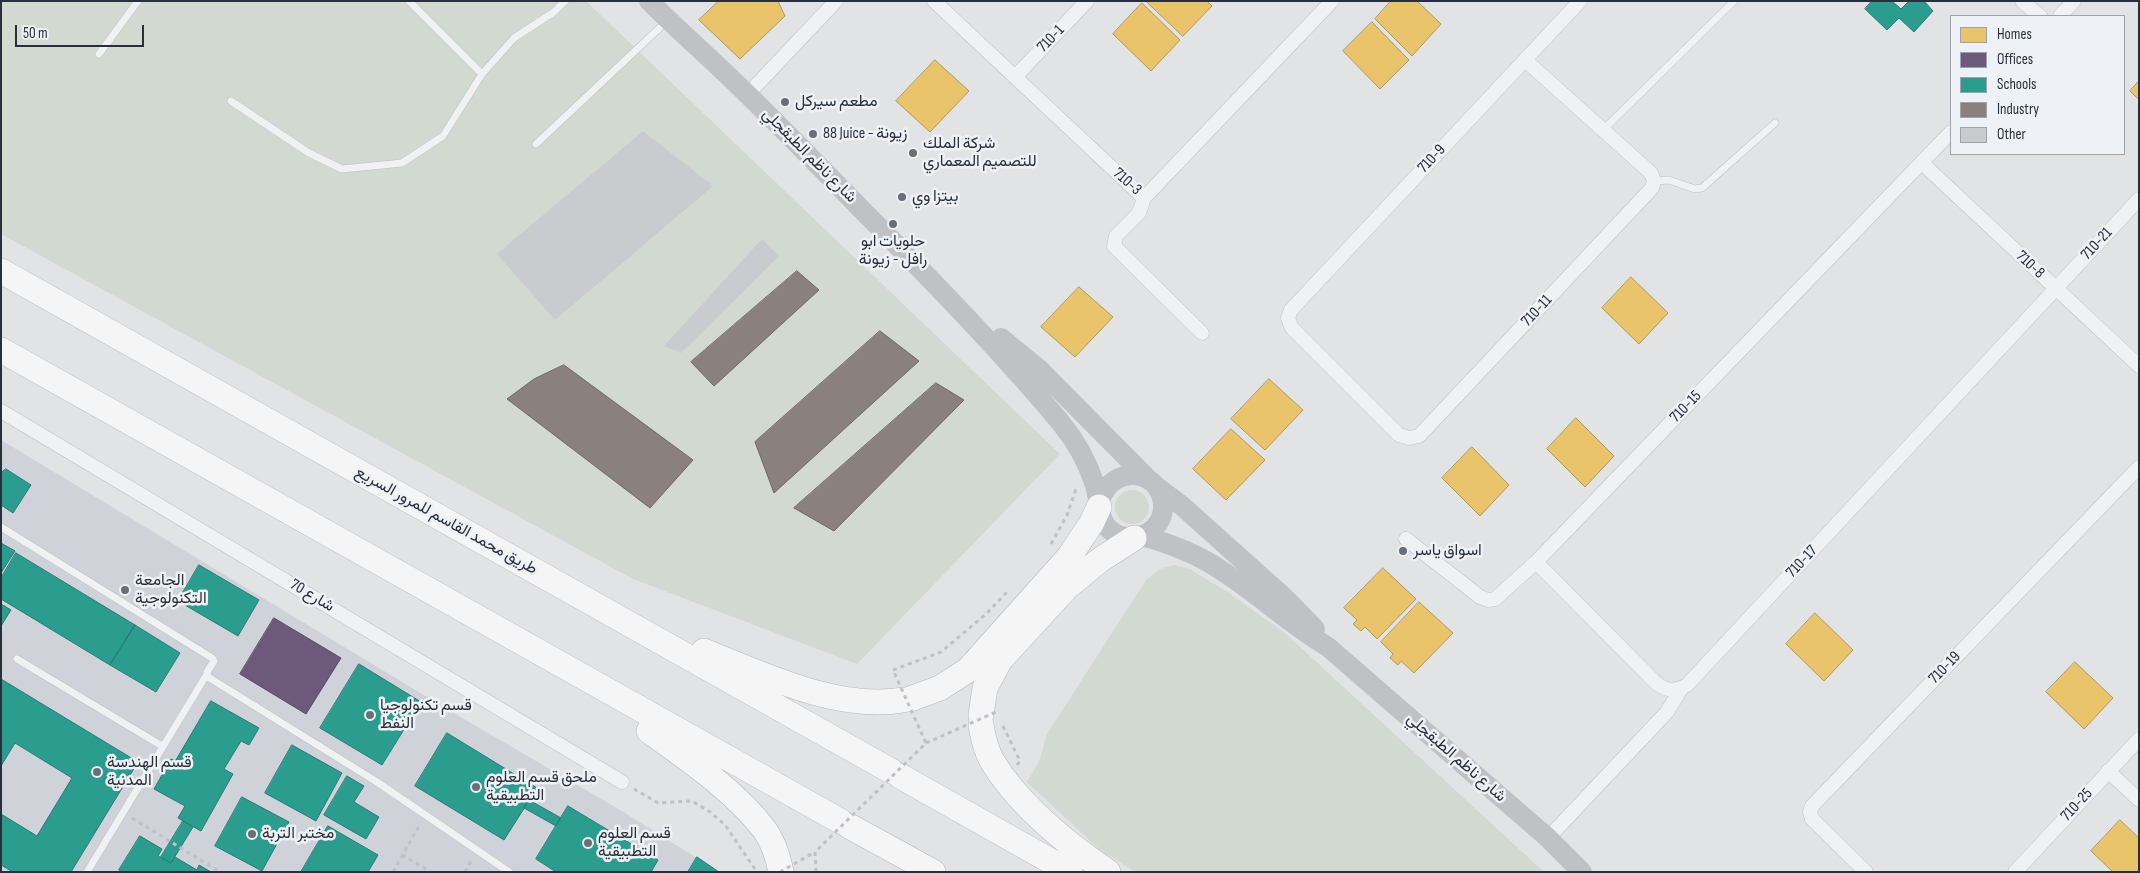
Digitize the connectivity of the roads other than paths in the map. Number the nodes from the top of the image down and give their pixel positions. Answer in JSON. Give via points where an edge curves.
{"nodes":[{"id":1,"x":138,"y":1,"type":"edge"},
{"id":2,"x":409,"y":1,"type":"edge"},
{"id":3,"x":565,"y":1,"type":"edge"},
{"id":4,"x":836,"y":1,"type":"edge"},
{"id":5,"x":934,"y":1,"type":"edge"},
{"id":6,"x":1087,"y":1,"type":"edge"},
{"id":7,"x":1332,"y":1,"type":"edge"},
{"id":8,"x":1580,"y":1,"type":"edge"},
{"id":9,"x":1734,"y":1,"type":"edge"},
{"id":10,"x":2022,"y":1,"type":"edge"},
{"id":11,"x":2074,"y":1,"type":"edge"},
{"id":12,"x":659,"y":8,"type":"edge"},
{"id":13,"x":2039,"y":15,"type":"edge"},
{"id":14,"x":2061,"y":15,"type":"edge"},
{"id":15,"x":99,"y":54,"type":"dead end"},
{"id":16,"x":1525,"y":60,"type":"junction"},
{"id":17,"x":482,"y":74,"type":"junction"},
{"id":18,"x":1015,"y":77,"type":"junction"},
{"id":19,"x":748,"y":94,"type":"junction"},
{"id":20,"x":232,"y":101,"type":"dead end"},
{"id":21,"x":1775,"y":122,"type":"dead end"},
{"id":22,"x":1603,"y":130,"type":"junction"},
{"id":23,"x":1950,"y":133,"type":"edge"},
{"id":24,"x":536,"y":144,"type":"dead end"},
{"id":25,"x":1922,"y":163,"type":"junction"},
{"id":26,"x":1654,"y":181,"type":"junction"},
{"id":27,"x":1144,"y":198,"type":"junction"},
{"id":28,"x":2139,"y":199,"type":"edge"},
{"id":29,"x":1,"y":271,"type":"edge"},
{"id":30,"x":2056,"y":289,"type":"junction"},
{"id":31,"x":966,"y":314,"type":"junction"},
{"id":32,"x":1288,"y":318,"type":"joint"},
{"id":33,"x":1202,"y":333,"type":"dead end"},
{"id":34,"x":1,"y":350,"type":"edge"},
{"id":35,"x":2139,"y":366,"type":"edge"},
{"id":36,"x":1,"y":411,"type":"edge"},
{"id":37,"x":2139,"y":467,"type":"edge"},
{"id":38,"x":1152,"y":483,"type":"junction"},
{"id":39,"x":1100,"y":504,"type":"junction"},
{"id":40,"x":1,"y":527,"type":"edge"},
{"id":41,"x":1138,"y":537,"type":"junction"},
{"id":42,"x":1406,"y":539,"type":"dead end"},
{"id":43,"x":1536,"y":562,"type":"junction"},
{"id":44,"x":594,"y":604,"type":"junction"},
{"id":45,"x":1328,"y":647,"type":"junction"},
{"id":46,"x":17,"y":659,"type":"dead end"},
{"id":47,"x":557,"y":663,"type":"junction"},
{"id":48,"x":207,"y":674,"type":"junction"},
{"id":49,"x":1681,"y":688,"type":"junction"},
{"id":50,"x":2139,"y":739,"type":"edge"},
{"id":51,"x":162,"y":746,"type":"junction"},
{"id":52,"x":2108,"y":772,"type":"junction"},
{"id":53,"x":622,"y":782,"type":"road end"},
{"id":54,"x":2139,"y":800,"type":"edge"},
{"id":55,"x":1548,"y":838,"type":"junction"},
{"id":56,"x":87,"y":872,"type":"edge"},
{"id":57,"x":509,"y":872,"type":"edge"},
{"id":58,"x":781,"y":872,"type":"edge"},
{"id":59,"x":933,"y":872,"type":"edge"},
{"id":60,"x":1070,"y":872,"type":"edge"},
{"id":61,"x":1108,"y":872,"type":"edge"},
{"id":62,"x":1582,"y":872,"type":"edge"},
{"id":63,"x":1866,"y":872,"type":"edge"},
{"id":64,"x":2015,"y":872,"type":"edge"}],
"edges":[{"from":1,"to":15,"type":"lane"},
{"from":2,"to":17,"type":"lane"},
{"from":3,"to":17,"type":"lane","via":[[514,38]]},
{"from":4,"to":19,"type":"street"},
{"from":5,"to":18,"type":"street","name":"710-3"},
{"from":6,"to":18,"type":"street","name":"710-1"},
{"from":7,"to":27,"type":"street","name":"710-3"},
{"from":8,"to":16,"type":"street","name":"710-9"},
{"from":9,"to":22,"type":"lane"},
{"from":10,"to":13,"type":"street"},
{"from":11,"to":14,"type":"street"},
{"from":12,"to":19,"type":"main road","name":"شارع ناظم الطبقجلي"},
{"from":12,"to":24,"type":"lane"},
{"from":16,"to":22,"type":"street"},
{"from":16,"to":32,"type":"street","name":"710-9","via":[[1291,310]]},
{"from":17,"to":20,"type":"lane","via":[[443,136],[402,164],[342,169],[309,154]]},
{"from":18,"to":27,"type":"street","name":"710-3"},
{"from":19,"to":31,"type":"main road","name":"شارع ناظم الطبقجلي"},
{"from":21,"to":26,"type":"lane","via":[[1702,188],[1695,189],[1669,180]]},
{"from":22,"to":26,"type":"street","via":[[1652,173]]},
{"from":23,"to":25,"type":"street","name":"710-15"},
{"from":25,"to":30,"type":"street","name":"710-8"},
{"from":25,"to":43,"type":"street","name":"710-15"},
{"from":26,"to":32,"type":"street","name":"710-11","via":[[1652,188],[1419,436],[1409,438],[1400,435],[1292,328]]},
{"from":27,"to":33,"type":"street","via":[[1138,213],[1116,236],[1114,246]]},
{"from":28,"to":30,"type":"street","name":"710-21"},
{"from":29,"to":44,"type":"highway","name":"طريق محمد القاسم للمرور السريع"},
{"from":30,"to":35,"type":"street","name":"710-8"},
{"from":30,"to":49,"type":"street","name":"710-17","via":[[1694,678]]},
{"from":31,"to":38,"type":"main road","name":"شارع ناظم الطبقجلي","via":[[1039,370]]},
{"from":31,"to":39,"type":"main road","name":"شارع ناظم الطبقجلي","via":[[1064,426],[1086,462]]},
{"from":34,"to":47,"type":"highway"},
{"from":36,"to":53,"type":"street","name":"شارع 70"},
{"from":37,"to":63,"type":"street","name":"710-19","via":[[1812,806],[1812,819]]},
{"from":38,"to":39,"type":"main road","via":[[1136,475],[1124,475],[1112,480],[1104,490]]},
{"from":38,"to":41,"type":"main road","via":[[1163,504],[1160,521],[1152,530]]},
{"from":38,"to":45,"type":"main road","name":"شارع ناظم الطبقجلي","via":[[1286,599]]},
{"from":39,"to":41,"type":"main road","via":[[1101,517],[1114,533]]},
{"from":39,"to":44,"type":"highway","via":[[1069,557],[968,670],[940,688],[907,699],[860,702],[800,687],[758,673]]},
{"from":40,"to":48,"type":"lane","via":[[212,658],[214,661]]},
{"from":41,"to":45,"type":"main road","via":[[1180,548],[1215,566]]},
{"from":41,"to":61,"type":"highway","via":[[1100,560],[1068,587],[1000,660],[985,688],[985,744],[992,761],[1023,800],[1067,842]]},
{"from":42,"to":43,"type":"street","name":"710-15","via":[[1488,600],[1495,599]]},
{"from":43,"to":49,"type":"street","via":[[1656,683],[1667,690]]},
{"from":44,"to":60,"type":"highway","name":"طريق محمد القاسم للمرور السريع"},
{"from":45,"to":55,"type":"main road","name":"شارع ناظم الطبقجلي"},
{"from":46,"to":51,"type":"lane"},
{"from":47,"to":58,"type":"highway","via":[[713,778],[764,829]]},
{"from":47,"to":59,"type":"highway"},
{"from":48,"to":51,"type":"lane"},
{"from":48,"to":57,"type":"lane","via":[[426,814]]},
{"from":49,"to":55,"type":"street","name":"710-17","via":[[1667,712]]},
{"from":50,"to":52,"type":"street","name":"710-25"},
{"from":51,"to":56,"type":"lane"},
{"from":52,"to":54,"type":"street"},
{"from":52,"to":64,"type":"street","name":"710-25"},
{"from":55,"to":62,"type":"main road","name":"شارع ناظم الطبقجلي"}]}
